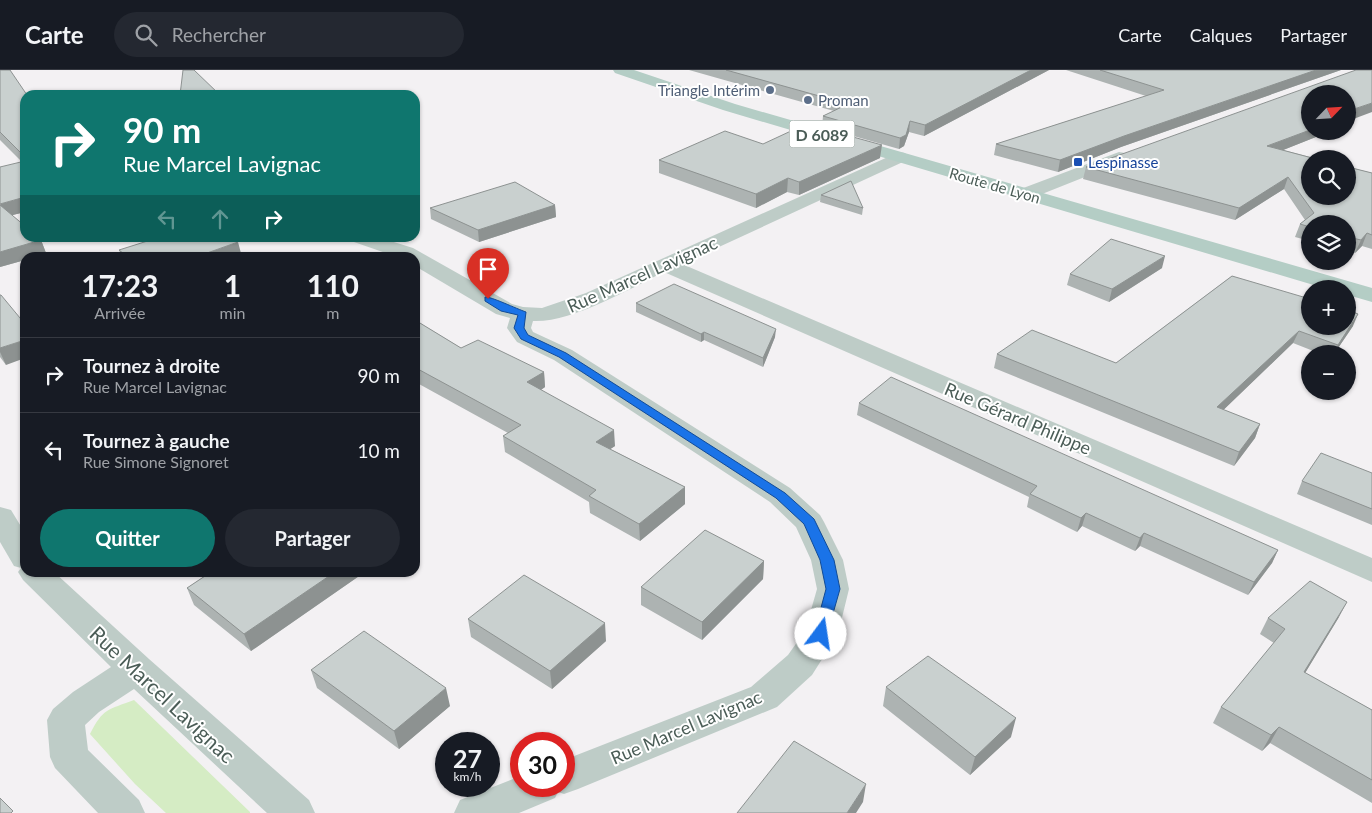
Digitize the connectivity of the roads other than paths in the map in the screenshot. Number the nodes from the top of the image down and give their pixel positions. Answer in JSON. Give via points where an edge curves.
{"nodes":[{"id":1,"x":627,"y":71,"type":"edge"},
{"id":2,"x":1138,"y":150,"type":"edge"},
{"id":3,"x":899,"y":157,"type":"junction"},
{"id":4,"x":1026,"y":194,"type":"junction"},
{"id":5,"x":374,"y":242,"type":"edge"},
{"id":6,"x":406,"y":252,"type":"edge"},
{"id":7,"x":420,"y":260,"type":"edge"},
{"id":8,"x":664,"y":264,"type":"junction"},
{"id":9,"x":1372,"y":295,"type":"edge"},
{"id":10,"x":523,"y":314,"type":"junction"},
{"id":11,"x":0,"y":517,"type":"edge"},
{"id":12,"x":20,"y":550,"type":"edge"},
{"id":13,"x":1372,"y":571,"type":"edge"},
{"id":14,"x":39,"y":577,"type":"edge"},
{"id":15,"x":136,"y":669,"type":"junction"},
{"id":16,"x":575,"y":773,"type":"edge"},
{"id":17,"x":514,"y":797,"type":"edge"},
{"id":18,"x":125,"y":813,"type":"edge"},
{"id":19,"x":295,"y":813,"type":"edge"},
{"id":20,"x":474,"y":813,"type":"edge"}],
"edges":[{"from":1,"to":3,"type":"main road","name":"Route de Lyon","number":"D 6089","via":[[729,107]]},
{"from":2,"to":4,"type":"street"},
{"from":3,"to":4,"type":"main road","name":"Route de Lyon","number":"D 6089"},
{"from":3,"to":8,"type":"street","name":"Rue Marcel Lavignac"},
{"from":4,"to":9,"type":"main road","name":"Route de Lyon","number":"D 6089"},
{"from":5,"to":6,"type":"street"},
{"from":7,"to":10,"type":"street","via":[[504,309]]},
{"from":8,"to":10,"type":"street","name":"Rue Marcel Lavignac","via":[[558,312]]},
{"from":8,"to":13,"type":"street","name":"Rue Gérard Philippe"},
{"from":10,"to":16,"type":"street","name":"Rue Marcel Lavignac","via":[[519,328],[525,337],[563,355],[780,495],[809,522],[827,560],[833,589],[821,634],[800,665],[764,697]]},
{"from":11,"to":12,"type":"street"},
{"from":14,"to":15,"type":"street","name":"Rue Marcel Lavignac"},
{"from":15,"to":18,"type":"street","via":[[86,702],[66,720],[69,757]]},
{"from":15,"to":19,"type":"street","name":"Rue Marcel Lavignac"},
{"from":17,"to":20,"type":"street"}]}
